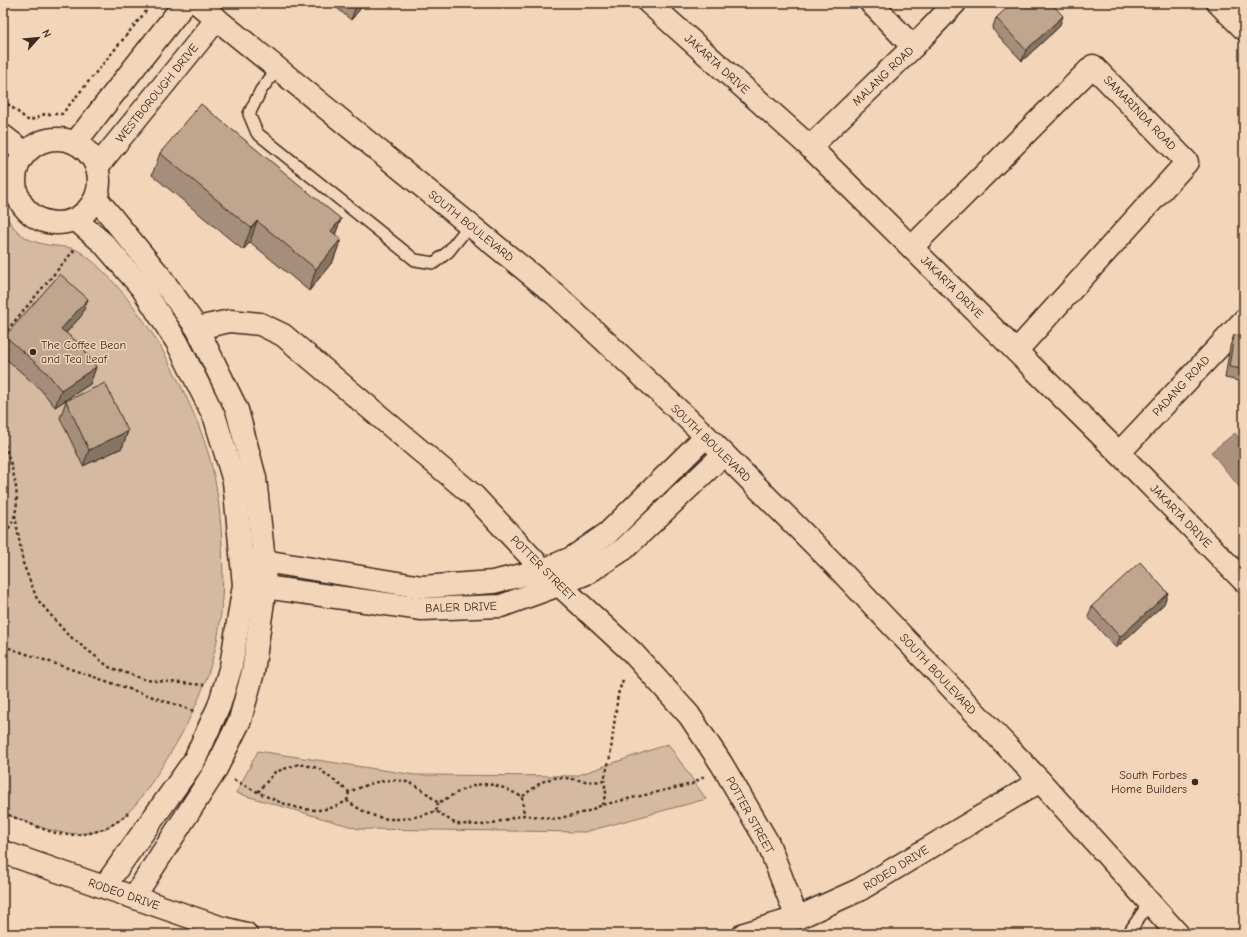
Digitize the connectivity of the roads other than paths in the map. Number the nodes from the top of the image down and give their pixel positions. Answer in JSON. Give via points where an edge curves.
{"nodes":[{"id":1,"x":185,"y":3,"type":"edge"},
{"id":2,"x":197,"y":3,"type":"edge"},
{"id":3,"x":649,"y":3,"type":"edge"},
{"id":4,"x":871,"y":3,"type":"edge"},
{"id":5,"x":955,"y":3,"type":"edge"},
{"id":6,"x":1218,"y":3,"type":"edge"},
{"id":7,"x":217,"y":19,"type":"junction"},
{"id":8,"x":1244,"y":29,"type":"edge"},
{"id":9,"x":913,"y":47,"type":"junction"},
{"id":10,"x":278,"y":68,"type":"junction"},
{"id":11,"x":3,"y":136,"type":"edge"},
{"id":12,"x":75,"y":143,"type":"junction"},
{"id":13,"x":810,"y":147,"type":"junction"},
{"id":14,"x":25,"y":153,"type":"junction"},
{"id":15,"x":97,"y":167,"type":"junction"},
{"id":16,"x":96,"y":198,"type":"junction"},
{"id":17,"x":76,"y":220,"type":"junction"},
{"id":18,"x":469,"y":226,"type":"junction"},
{"id":19,"x":912,"y":247,"type":"junction"},
{"id":20,"x":1244,"y":320,"type":"edge"},
{"id":21,"x":197,"y":328,"type":"junction"},
{"id":22,"x":1016,"y":351,"type":"junction"},
{"id":23,"x":706,"y":436,"type":"junction"},
{"id":24,"x":1118,"y":453,"type":"junction"},
{"id":25,"x":724,"y":454,"type":"junction"},
{"id":26,"x":243,"y":560,"type":"junction"},
{"id":27,"x":264,"y":561,"type":"junction"},
{"id":28,"x":543,"y":570,"type":"junction"},
{"id":29,"x":1244,"y":581,"type":"edge"},
{"id":30,"x":559,"y":585,"type":"junction"},
{"id":31,"x":254,"y":586,"type":"junction"},
{"id":32,"x":1040,"y":781,"type":"junction"},
{"id":33,"x":3,"y":852,"type":"edge"},
{"id":34,"x":104,"y":887,"type":"junction"},
{"id":35,"x":134,"y":897,"type":"junction"},
{"id":36,"x":1149,"y":903,"type":"junction"},
{"id":37,"x":797,"y":918,"type":"junction"},
{"id":38,"x":246,"y":934,"type":"edge"},
{"id":39,"x":744,"y":934,"type":"edge"},
{"id":40,"x":1128,"y":934,"type":"edge"},
{"id":41,"x":1178,"y":934,"type":"edge"}],
"edges":[{"from":1,"to":12,"type":"street"},
{"from":2,"to":7,"type":"street","name":"SOUTH BOULEVARD"},
{"from":3,"to":13,"type":"street","name":"JAKARTA DRIVE"},
{"from":4,"to":9,"type":"street"},
{"from":5,"to":9,"type":"street","name":"MALANG ROAD"},
{"from":6,"to":8,"type":"street"},
{"from":7,"to":10,"type":"street","name":"SOUTH BOULEVARD"},
{"from":7,"to":15,"type":"street","name":"WESTBOROUGH DRIVE"},
{"from":9,"to":13,"type":"street","name":"MALANG ROAD"},
{"from":10,"to":18,"type":"street","name":"SOUTH BOULEVARD"},
{"from":10,"to":18,"type":"lane","via":[[261,90],[249,114],[257,133],[415,260],[434,263],[448,252]]},
{"from":11,"to":14,"type":"street"},
{"from":12,"to":14,"type":"street","via":[[62,139],[48,139]]},
{"from":12,"to":15,"type":"street","via":[[92,157]]},
{"from":13,"to":19,"type":"street","name":"JAKARTA DRIVE"},
{"from":14,"to":17,"type":"street","via":[[17,166],[14,180],[16,194],[23,207],[34,217],[48,223],[62,224]]},
{"from":15,"to":16,"type":"street","via":[[100,188]]},
{"from":16,"to":17,"type":"street","via":[[85,214]]},
{"from":16,"to":21,"type":"street","via":[[159,275]]},
{"from":17,"to":26,"type":"street","via":[[103,243],[142,288],[177,342],[215,418],[234,481]]},
{"from":18,"to":23,"type":"street","name":"SOUTH BOULEVARD","via":[[556,295]]},
{"from":19,"to":22,"type":"street","name":"JAKARTA DRIVE"},
{"from":19,"to":22,"type":"street","name":"SAMARINDA ROAD","via":[[1093,66],[1187,162]]},
{"from":20,"to":24,"type":"street","name":"PADANG ROAD"},
{"from":21,"to":27,"type":"street","via":[[237,410],[256,478]]},
{"from":21,"to":28,"type":"street","name":"POTTER STREET","via":[[230,321],[260,324],[283,335],[474,496]]},
{"from":22,"to":24,"type":"street","name":"JAKARTA DRIVE"},
{"from":23,"to":25,"type":"street","name":"SOUTH BOULEVARD"},
{"from":23,"to":28,"type":"street","name":"BALER DRIVE","via":[[608,533],[572,558]]},
{"from":24,"to":29,"type":"street","name":"JAKARTA DRIVE"},
{"from":25,"to":30,"type":"street","name":"BALER DRIVE","via":[[624,549],[588,573]]},
{"from":25,"to":32,"type":"street","name":"SOUTH BOULEVARD","via":[[834,564]]},
{"from":26,"to":27,"type":"street","name":"BALER DRIVE"},
{"from":26,"to":31,"type":"street"},
{"from":27,"to":28,"type":"street","name":"BALER DRIVE","via":[[422,587],[493,582]]},
{"from":27,"to":31,"type":"street"},
{"from":28,"to":30,"type":"street","name":"POTTER STREET"},
{"from":30,"to":31,"type":"street","name":"BALER DRIVE","via":[[501,606],[422,609]]},
{"from":30,"to":37,"type":"street","name":"POTTER STREET","via":[[632,652],[688,715],[721,764],[768,843]]},
{"from":31,"to":34,"type":"street","via":[[219,706],[194,761]]},
{"from":31,"to":35,"type":"street","via":[[253,672],[240,720],[215,771]]},
{"from":32,"to":36,"type":"street","name":"SOUTH BOULEVARD"},
{"from":32,"to":37,"type":"street","name":"RODEO DRIVE","via":[[859,890]]},
{"from":33,"to":34,"type":"street","name":"RODEO DRIVE"},
{"from":34,"to":35,"type":"street","name":"RODEO DRIVE"},
{"from":35,"to":38,"type":"street","name":"RODEO DRIVE"},
{"from":36,"to":40,"type":"lane"},
{"from":36,"to":41,"type":"street","name":"SOUTH BOULEVARD"},
{"from":37,"to":39,"type":"street","name":"RODEO DRIVE"}]}
